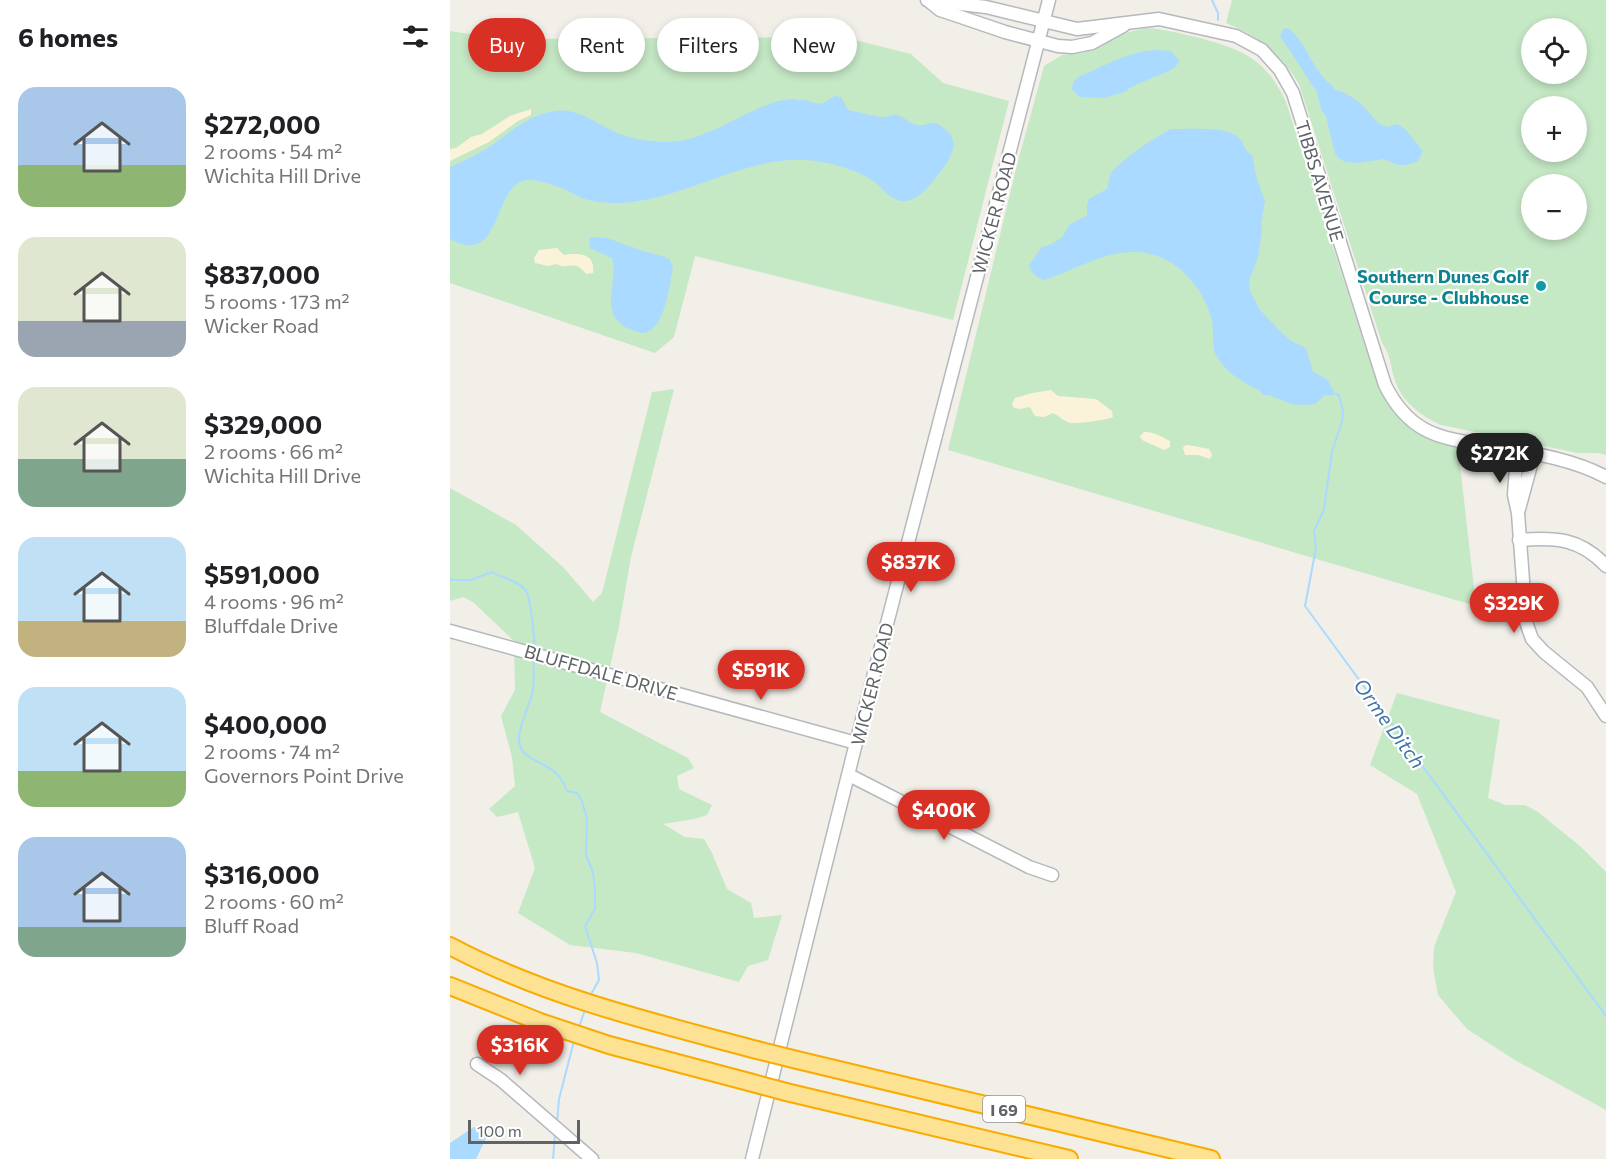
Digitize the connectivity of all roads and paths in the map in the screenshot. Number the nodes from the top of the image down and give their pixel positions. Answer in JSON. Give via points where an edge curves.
{"nodes":[{"id":1,"x":927,"y":0,"type":"edge"},
{"id":2,"x":1049,"y":0,"type":"edge"},
{"id":3,"x":1045,"y":20,"type":"junction"},
{"id":4,"x":1130,"y":21,"type":"junction"},
{"id":5,"x":1039,"y":41,"type":"junction"},
{"id":6,"x":1517,"y":452,"type":"junction"},
{"id":7,"x":1534,"y":454,"type":"junction"},
{"id":8,"x":1606,"y":477,"type":"edge"},
{"id":9,"x":1518,"y":513,"type":"junction"},
{"id":10,"x":1519,"y":540,"type":"junction"},
{"id":11,"x":1606,"y":566,"type":"edge"},
{"id":12,"x":451,"y":635,"type":"edge"},
{"id":13,"x":1606,"y":716,"type":"edge"},
{"id":14,"x":856,"y":743,"type":"junction"},
{"id":15,"x":849,"y":775,"type":"junction"},
{"id":16,"x":1052,"y":875,"type":"dead end"},
{"id":17,"x":450,"y":938,"type":"edge"},
{"id":18,"x":450,"y":946,"type":"edge"},
{"id":19,"x":479,"y":961,"type":"junction"},
{"id":20,"x":450,"y":979,"type":"edge"},
{"id":21,"x":450,"y":986,"type":"edge"},
{"id":22,"x":522,"y":1016,"type":"junction"},
{"id":23,"x":477,"y":1064,"type":"dead end"},
{"id":24,"x":592,"y":1159,"type":"edge"},
{"id":25,"x":752,"y":1159,"type":"edge"},
{"id":26,"x":1069,"y":1159,"type":"edge"},
{"id":27,"x":1211,"y":1159,"type":"edge"}],
"edges":[{"from":1,"to":3,"type":"street","name":"TIBBS AVENUE"},
{"from":1,"to":5,"type":"street","name":"TIBBS AVENUE","via":[[940,10]]},
{"from":2,"to":3,"type":"street","name":"WICKER ROAD"},
{"from":3,"to":4,"type":"street","name":"TIBBS AVENUE","via":[[1077,29]]},
{"from":3,"to":5,"type":"street","name":"WICKER ROAD"},
{"from":4,"to":5,"type":"street","name":"TIBBS AVENUE","via":[[1082,46]]},
{"from":4,"to":6,"type":"street","name":"TIBBS AVENUE","via":[[1159,19],[1236,36],[1262,50],[1280,70],[1293,93],[1391,398],[1413,421],[1436,434]]},
{"from":5,"to":14,"type":"street","name":"WICKER ROAD"},
{"from":6,"to":7,"type":"street","name":"TIBBS AVENUE"},
{"from":6,"to":9,"type":"street","via":[[1514,495]]},
{"from":7,"to":8,"type":"street","name":"TIBBS AVENUE","via":[[1578,464]]},
{"from":7,"to":9,"type":"street"},
{"from":9,"to":10,"type":"street"},
{"from":10,"to":11,"type":"street","via":[[1550,537],[1570,541]]},
{"from":10,"to":13,"type":"street","via":[[1526,622],[1532,639],[1587,687]]},
{"from":12,"to":14,"type":"street","name":"BLUFFDALE DRIVE","via":[[498,643]]},
{"from":14,"to":15,"type":"street","name":"WICKER ROAD"},
{"from":15,"to":16,"type":"street"},
{"from":15,"to":25,"type":"street","name":"WICKER ROAD"},
{"from":17,"to":19,"type":"highway"},
{"from":18,"to":19,"type":"highway","number":"I 69"},
{"from":19,"to":27,"type":"highway","number":"I 69","bridge":true,"via":[[622,1014]]},
{"from":20,"to":22,"type":"highway","number":"I 69"},
{"from":21,"to":22,"type":"highway"},
{"from":22,"to":26,"type":"highway","number":"I 69","bridge":true,"via":[[609,1045],[786,1092]]},
{"from":23,"to":24,"type":"street","via":[[494,1074]]}]}
